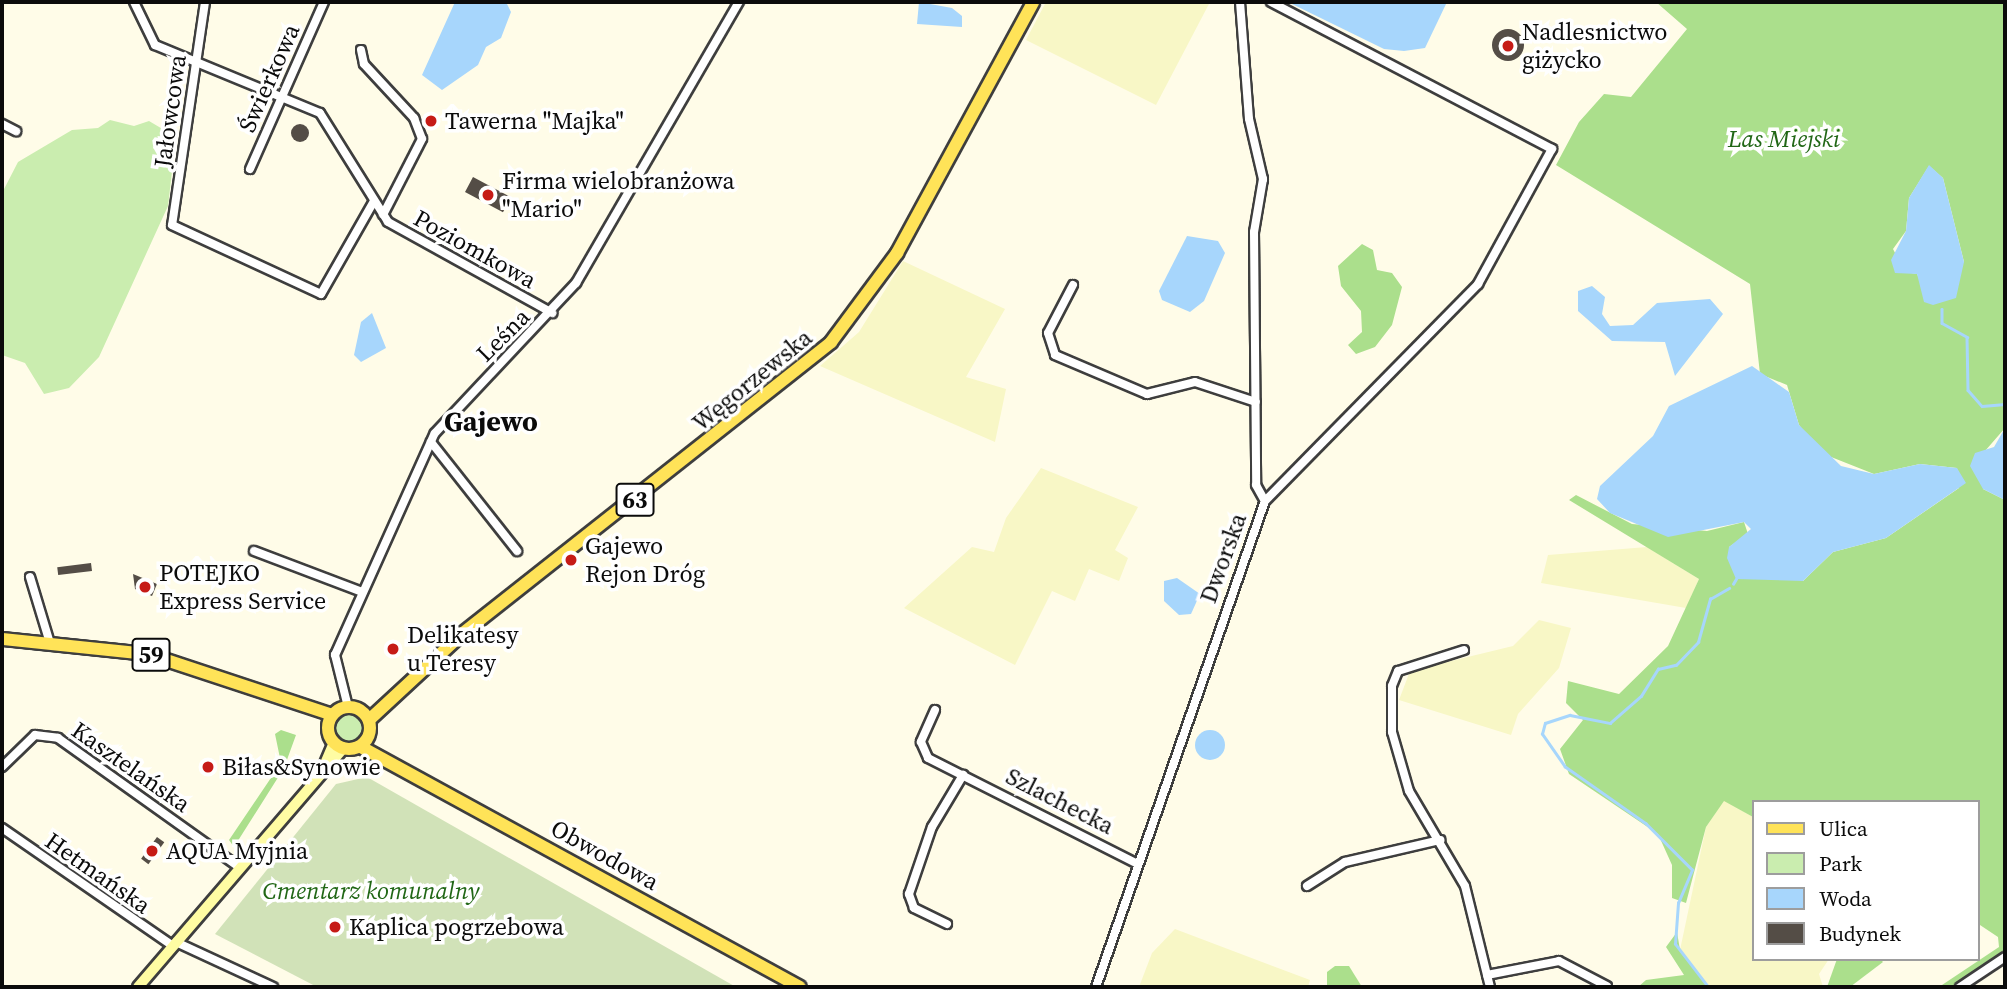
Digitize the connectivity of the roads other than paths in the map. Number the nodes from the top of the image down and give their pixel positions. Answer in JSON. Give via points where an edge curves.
{"nodes":[{"id":1,"x":134,"y":2,"type":"edge"},
{"id":2,"x":205,"y":2,"type":"edge"},
{"id":3,"x":324,"y":2,"type":"edge"},
{"id":4,"x":739,"y":2,"type":"edge"},
{"id":5,"x":1033,"y":2,"type":"edge"},
{"id":6,"x":1240,"y":2,"type":"edge"},
{"id":7,"x":1271,"y":2,"type":"edge"},
{"id":8,"x":361,"y":50,"type":"dead end"},
{"id":9,"x":199,"y":63,"type":"junction"},
{"id":10,"x":283,"y":93,"type":"junction"},
{"id":11,"x":2,"y":124,"type":"edge"},
{"id":12,"x":16,"y":131,"type":"dead end"},
{"id":13,"x":250,"y":169,"type":"dead end"},
{"id":14,"x":374,"y":201,"type":"junction"},
{"id":15,"x":383,"y":215,"type":"junction"},
{"id":16,"x":1073,"y":285,"type":"dead end"},
{"id":17,"x":552,"y":313,"type":"junction"},
{"id":18,"x":1256,"y":402,"type":"junction"},
{"id":19,"x":431,"y":442,"type":"junction"},
{"id":20,"x":1265,"y":501,"type":"junction"},
{"id":21,"x":254,"y":551,"type":"dead end"},
{"id":22,"x":517,"y":551,"type":"dead end"},
{"id":23,"x":30,"y":577,"type":"dead end"},
{"id":24,"x":362,"y":592,"type":"junction"},
{"id":25,"x":2,"y":639,"type":"edge"},
{"id":26,"x":49,"y":640,"type":"junction"},
{"id":27,"x":1465,"y":650,"type":"dead end"},
{"id":28,"x":388,"y":696,"type":"junction"},
{"id":29,"x":354,"y":708,"type":"junction"},
{"id":30,"x":935,"y":710,"type":"dead end"},
{"id":31,"x":330,"y":720,"type":"junction"},
{"id":32,"x":369,"y":720,"type":"junction"},
{"id":33,"x":365,"y":741,"type":"junction"},
{"id":34,"x":338,"y":746,"type":"junction"},
{"id":35,"x":2,"y":767,"type":"edge"},
{"id":36,"x":963,"y":775,"type":"junction"},
{"id":37,"x":2,"y":828,"type":"edge"},
{"id":38,"x":1440,"y":840,"type":"junction"},
{"id":39,"x":1138,"y":864,"type":"junction"},
{"id":40,"x":240,"y":869,"type":"junction"},
{"id":41,"x":1307,"y":886,"type":"dead end"},
{"id":42,"x":947,"y":924,"type":"dead end"},
{"id":43,"x":175,"y":944,"type":"junction"},
{"id":44,"x":2005,"y":957,"type":"edge"},
{"id":45,"x":1487,"y":975,"type":"junction"},
{"id":46,"x":1607,"y":986,"type":"edge"},
{"id":47,"x":138,"y":987,"type":"edge"},
{"id":48,"x":273,"y":987,"type":"edge"},
{"id":49,"x":800,"y":987,"type":"edge"},
{"id":50,"x":1096,"y":987,"type":"edge"},
{"id":51,"x":1490,"y":987,"type":"edge"},
{"id":52,"x":1960,"y":987,"type":"edge"}],
"edges":[{"from":1,"to":9,"type":"street","name":"Poziomkowa","via":[[148,38]]},
{"from":2,"to":9,"type":"street","name":"Jałowcowa"},
{"from":3,"to":10,"type":"street","name":"Świerkowa"},
{"from":4,"to":17,"type":"street","name":"Leśna","via":[[589,262]]},
{"from":5,"to":28,"type":"main road","name":"Węgorzewska","number":"63","via":[[897,253],[838,335],[797,374]]},
{"from":6,"to":18,"type":"street","name":"Dworska","via":[[1249,119],[1263,190],[1254,232]]},
{"from":7,"to":20,"type":"street","via":[[1552,149],[1478,284]]},
{"from":8,"to":15,"type":"street","via":[[365,64],[414,118],[422,139]]},
{"from":9,"to":10,"type":"street","name":"Poziomkowa"},
{"from":9,"to":14,"type":"street","name":"Jałowcowa","via":[[172,225],[321,294]]},
{"from":10,"to":13,"type":"street","name":"Świerkowa"},
{"from":10,"to":14,"type":"street","name":"Poziomkowa","via":[[320,113]]},
{"from":11,"to":12,"type":"street"},
{"from":14,"to":15,"type":"street","name":"Poziomkowa"},
{"from":15,"to":17,"type":"street","name":"Poziomkowa"},
{"from":16,"to":18,"type":"street","via":[[1048,333],[1055,355],[1147,394],[1195,382]]},
{"from":17,"to":19,"type":"street","name":"Leśna"},
{"from":18,"to":20,"type":"street","name":"Dworska","via":[[1256,489]]},
{"from":19,"to":22,"type":"street"},
{"from":19,"to":24,"type":"street","name":"Leśna"},
{"from":20,"to":39,"type":"street","name":"Dworska"},
{"from":21,"to":24,"type":"street"},
{"from":23,"to":26,"type":"street"},
{"from":24,"to":29,"type":"street","name":"Leśna","via":[[335,655]]},
{"from":25,"to":26,"type":"main road","number":"59"},
{"from":26,"to":31,"type":"main road","number":"59","via":[[169,660]]},
{"from":27,"to":38,"type":"street","via":[[1403,666],[1392,687],[1398,763]]},
{"from":28,"to":29,"type":"main road","name":"Węgorzewska","number":"63"},
{"from":28,"to":32,"type":"main road","name":"Węgorzewska","number":"63"},
{"from":29,"to":31,"type":"main road","name":"Węgorzewska"},
{"from":29,"to":32,"type":"main road"},
{"from":30,"to":36,"type":"street","name":"Szlachecka","via":[[921,748]]},
{"from":31,"to":34,"type":"main road"},
{"from":32,"to":33,"type":"main road"},
{"from":33,"to":34,"type":"main road"},
{"from":33,"to":49,"type":"main road","name":"Obwodowa","via":[[389,759]]},
{"from":34,"to":40,"type":"street"},
{"from":35,"to":40,"type":"street","name":"Kasztelańska","via":[[27,739],[58,738]]},
{"from":36,"to":39,"type":"street","name":"Szlachecka"},
{"from":36,"to":42,"type":"street","via":[[932,827],[909,894],[914,908]]},
{"from":37,"to":43,"type":"street","name":"Hetmańska"},
{"from":38,"to":41,"type":"street","via":[[1345,862]]},
{"from":38,"to":45,"type":"street","via":[[1465,886]]},
{"from":39,"to":50,"type":"street","name":"Dworska"},
{"from":40,"to":43,"type":"street"},
{"from":43,"to":47,"type":"street"},
{"from":43,"to":48,"type":"street","name":"Hetmańska"},
{"from":44,"to":52,"type":"street"},
{"from":45,"to":46,"type":"street","via":[[1559,961]]},
{"from":45,"to":51,"type":"street"}]}
